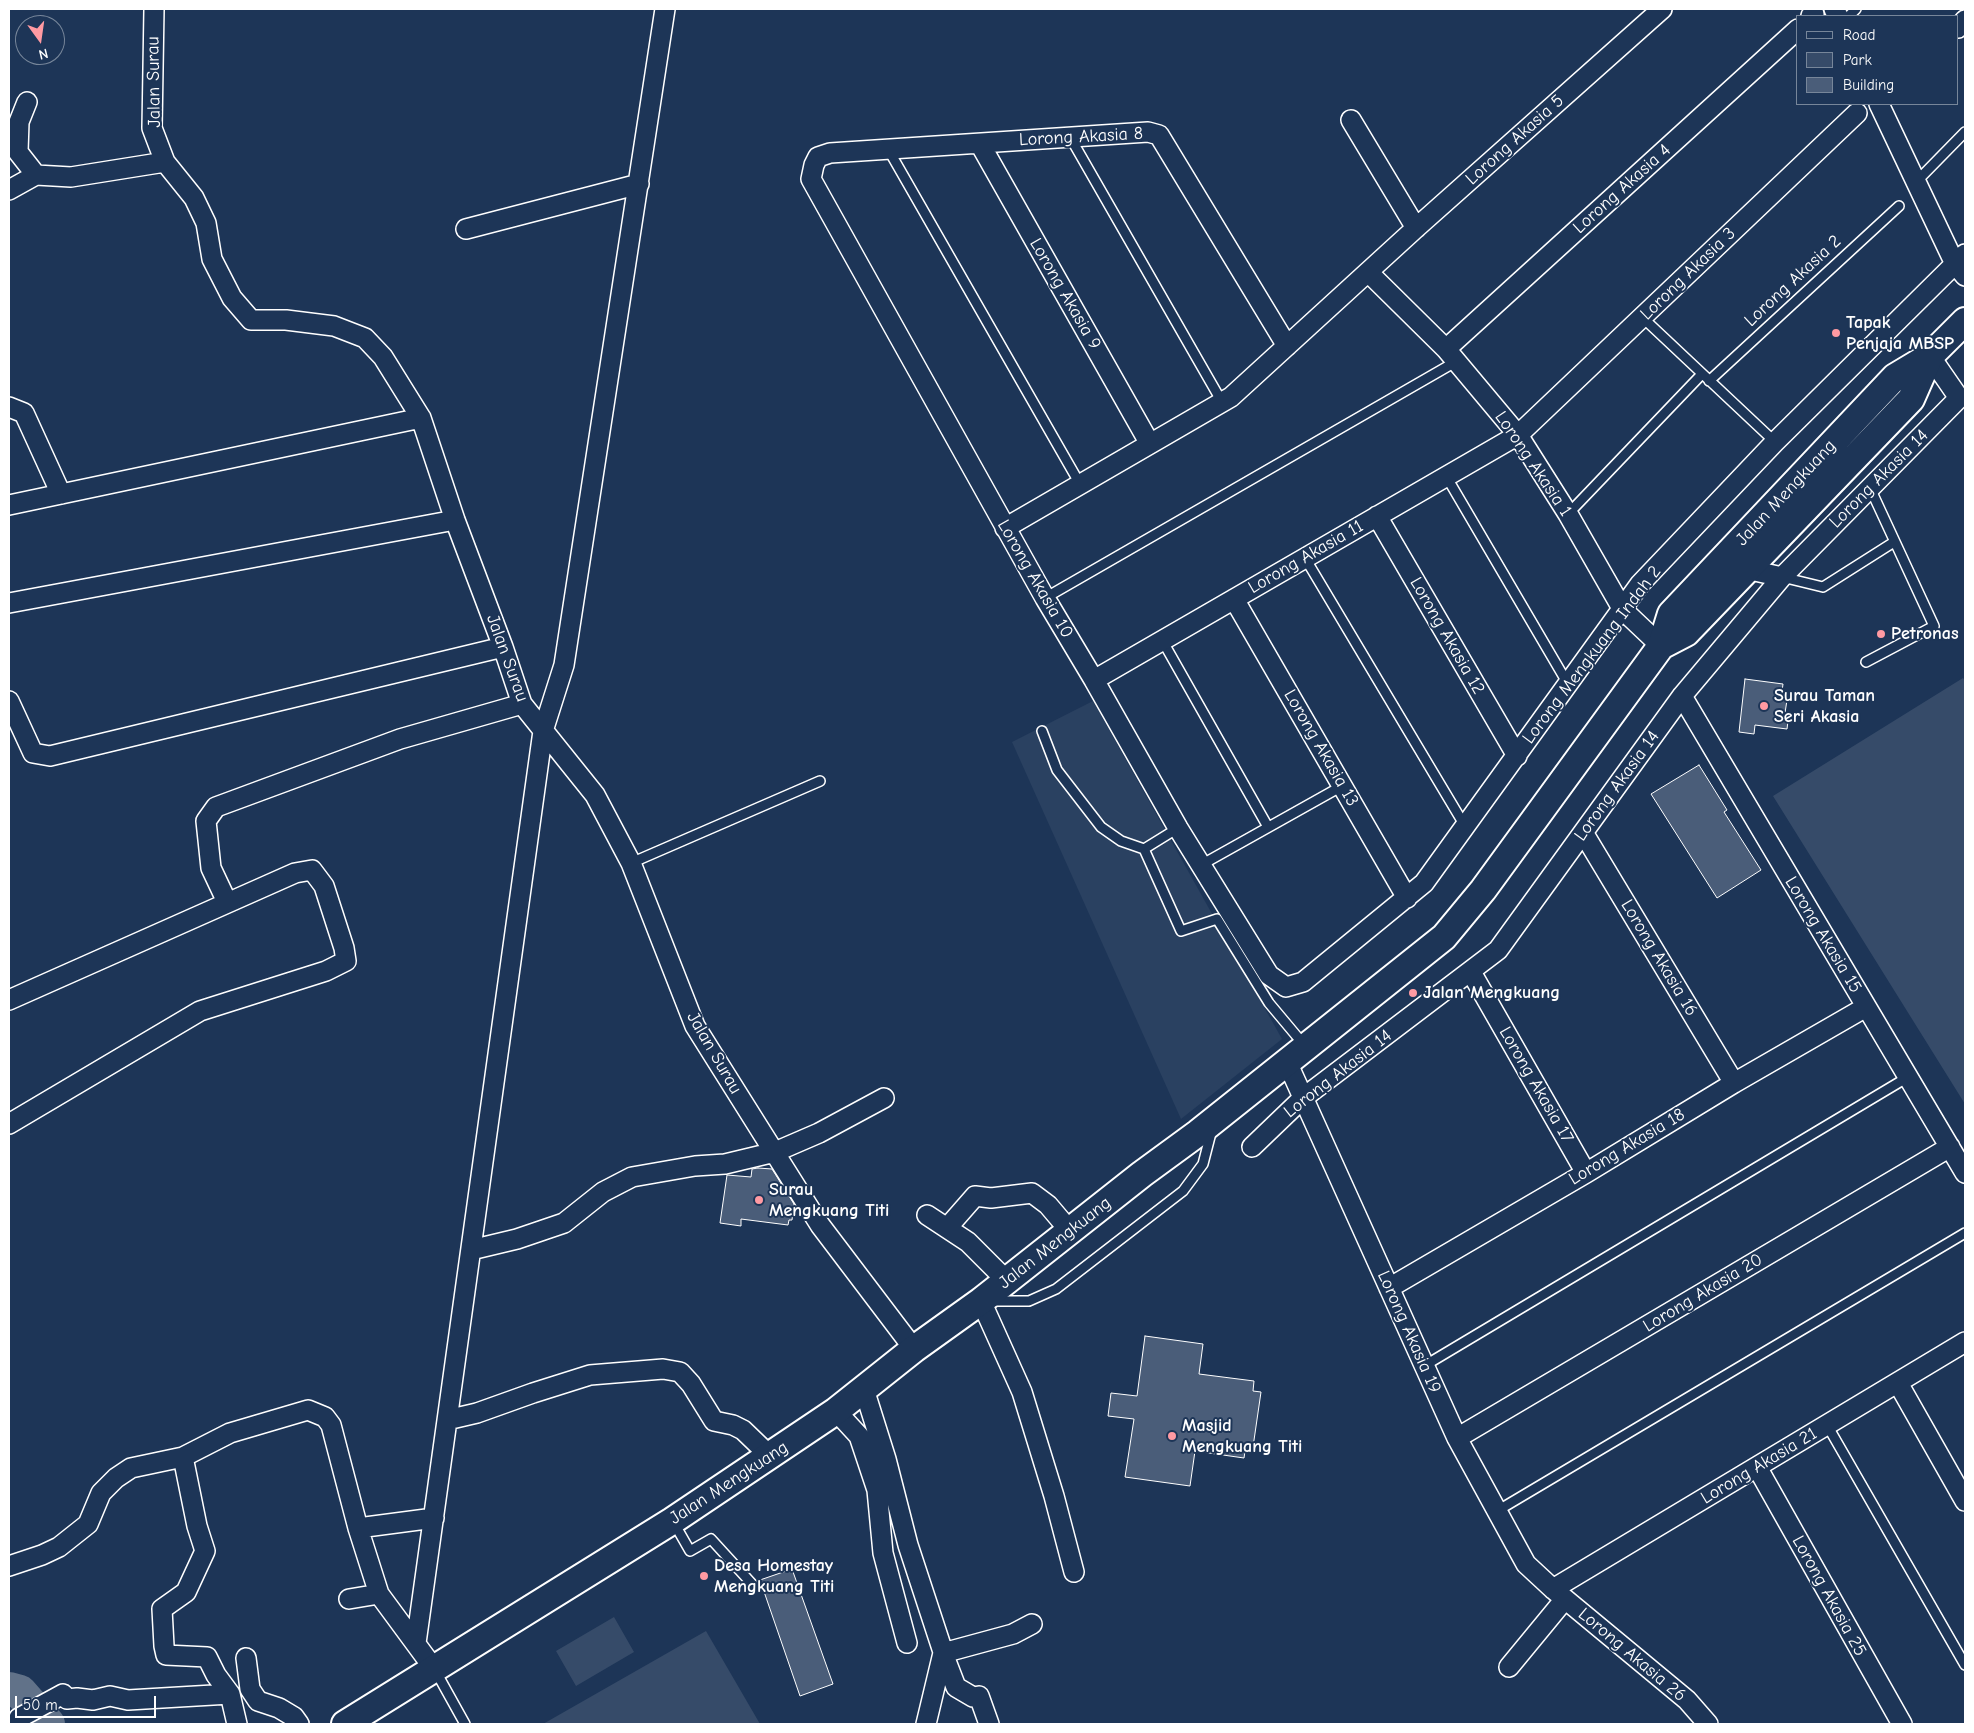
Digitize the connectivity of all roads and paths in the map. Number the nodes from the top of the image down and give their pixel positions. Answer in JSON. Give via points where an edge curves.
{"nodes":[{"id":1,"x":154,"y":9,"type":"edge"},
{"id":2,"x":665,"y":9,"type":"edge"},
{"id":3,"x":1662,"y":9,"type":"edge"},
{"id":4,"x":1796,"y":31,"type":"edge"},
{"id":5,"x":27,"y":102,"type":"dead end"},
{"id":6,"x":1881,"y":105,"type":"edge"},
{"id":7,"x":1857,"y":113,"type":"dead end"},
{"id":8,"x":1351,"y":120,"type":"dead end"},
{"id":9,"x":1965,"y":132,"type":"edge"},
{"id":10,"x":1070,"y":137,"type":"junction"},
{"id":11,"x":980,"y":144,"type":"junction"},
{"id":12,"x":888,"y":149,"type":"junction"},
{"id":13,"x":818,"y":158,"type":"joint"},
{"id":14,"x":165,"y":162,"type":"junction"},
{"id":15,"x":36,"y":174,"type":"junction"},
{"id":16,"x":1916,"y":182,"type":"junction"},
{"id":17,"x":639,"y":184,"type":"junction"},
{"id":18,"x":9,"y":190,"type":"edge"},
{"id":19,"x":1899,"y":206,"type":"dead end"},
{"id":20,"x":466,"y":228,"type":"dead end"},
{"id":21,"x":1416,"y":228,"type":"junction"},
{"id":22,"x":1962,"y":265,"type":"edge"},
{"id":23,"x":1368,"y":272,"type":"junction"},
{"id":24,"x":1642,"y":317,"type":"junction"},
{"id":25,"x":1965,"y":321,"type":"edge"},
{"id":26,"x":1287,"y":346,"type":"junction"},
{"id":27,"x":1451,"y":355,"type":"junction"},
{"id":28,"x":1930,"y":356,"type":"junction"},
{"id":29,"x":1702,"y":374,"type":"junction"},
{"id":30,"x":1710,"y":381,"type":"junction"},
{"id":31,"x":1222,"y":402,"type":"junction"},
{"id":32,"x":1962,"y":403,"type":"edge"},
{"id":33,"x":9,"y":407,"type":"edge"},
{"id":34,"x":421,"y":418,"type":"junction"},
{"id":35,"x":1518,"y":435,"type":"junction"},
{"id":36,"x":1775,"y":442,"type":"junction"},
{"id":37,"x":1150,"y":444,"type":"junction"},
{"id":38,"x":1851,"y":462,"type":"junction"},
{"id":39,"x":1446,"y":476,"type":"junction"},
{"id":40,"x":1080,"y":484,"type":"junction"},
{"id":41,"x":1870,"y":488,"type":"junction"},
{"id":42,"x":61,"y":494,"type":"junction"},
{"id":43,"x":9,"y":505,"type":"edge"},
{"id":44,"x":1568,"y":514,"type":"junction"},
{"id":45,"x":1377,"y":516,"type":"junction"},
{"id":46,"x":455,"y":520,"type":"junction"},
{"id":47,"x":1005,"y":528,"type":"junction"},
{"id":48,"x":1894,"y":542,"type":"junction"},
{"id":49,"x":1305,"y":558,"type":"junction"},
{"id":50,"x":1746,"y":569,"type":"junction"},
{"id":51,"x":1782,"y":577,"type":"junction"},
{"id":52,"x":1045,"y":598,"type":"junction"},
{"id":53,"x":1234,"y":599,"type":"junction"},
{"id":54,"x":9,"y":603,"type":"edge"},
{"id":55,"x":1623,"y":610,"type":"junction"},
{"id":56,"x":1162,"y":640,"type":"junction"},
{"id":57,"x":1661,"y":646,"type":"junction"},
{"id":58,"x":503,"y":647,"type":"junction"},
{"id":59,"x":1866,"y":662,"type":"dead end"},
{"id":60,"x":1094,"y":680,"type":"junction"},
{"id":61,"x":1569,"y":684,"type":"junction"},
{"id":62,"x":1682,"y":696,"type":"junction"},
{"id":63,"x":9,"y":702,"type":"edge"},
{"id":64,"x":522,"y":704,"type":"junction"},
{"id":65,"x":543,"y":731,"type":"junction"},
{"id":66,"x":1042,"y":731,"type":"dead end"},
{"id":67,"x":1517,"y":756,"type":"junction"},
{"id":68,"x":820,"y":781,"type":"dead end"},
{"id":69,"x":1342,"y":786,"type":"junction"},
{"id":70,"x":1465,"y":826,"type":"junction"},
{"id":71,"x":1178,"y":828,"type":"junction"},
{"id":72,"x":1268,"y":828,"type":"junction"},
{"id":73,"x":1584,"y":834,"type":"junction"},
{"id":74,"x":1144,"y":849,"type":"junction"},
{"id":75,"x":631,"y":863,"type":"junction"},
{"id":76,"x":1201,"y":865,"type":"junction"},
{"id":77,"x":1406,"y":898,"type":"junction"},
{"id":78,"x":227,"y":902,"type":"junction"},
{"id":79,"x":1471,"y":972,"type":"junction"},
{"id":80,"x":1286,"y":987,"type":"joint"},
{"id":81,"x":9,"y":1000,"type":"edge"},
{"id":82,"x":1866,"y":1007,"type":"junction"},
{"id":83,"x":1296,"y":1054,"type":"junction"},
{"id":84,"x":1908,"y":1077,"type":"junction"},
{"id":85,"x":1734,"y":1083,"type":"junction"},
{"id":86,"x":884,"y":1098,"type":"dead end"},
{"id":87,"x":1303,"y":1098,"type":"junction"},
{"id":88,"x":1215,"y":1120,"type":"junction"},
{"id":89,"x":9,"y":1124,"type":"edge"},
{"id":90,"x":1252,"y":1147,"type":"dead end"},
{"id":91,"x":1950,"y":1147,"type":"junction"},
{"id":92,"x":775,"y":1152,"type":"junction"},
{"id":93,"x":1586,"y":1173,"type":"junction"},
{"id":94,"x":1965,"y":1174,"type":"edge"},
{"id":95,"x":927,"y":1215,"type":"dead end"},
{"id":96,"x":948,"y":1228,"type":"junction"},
{"id":97,"x":1070,"y":1231,"type":"junction"},
{"id":98,"x":1965,"y":1233,"type":"edge"},
{"id":99,"x":471,"y":1250,"type":"junction"},
{"id":100,"x":1006,"y":1280,"type":"junction"},
{"id":101,"x":1389,"y":1288,"type":"junction"},
{"id":102,"x":981,"y":1301,"type":"junction"},
{"id":103,"x":1965,"y":1342,"type":"edge"},
{"id":104,"x":914,"y":1349,"type":"junction"},
{"id":105,"x":1424,"y":1366,"type":"junction"},
{"id":106,"x":1898,"y":1383,"type":"junction"},
{"id":107,"x":868,"y":1399,"type":"junction"},
{"id":108,"x":842,"y":1417,"type":"junction"},
{"id":109,"x":447,"y":1420,"type":"junction"},
{"id":110,"x":1827,"y":1425,"type":"junction"},
{"id":111,"x":1457,"y":1438,"type":"junction"},
{"id":112,"x":770,"y":1456,"type":"junction"},
{"id":113,"x":183,"y":1457,"type":"junction"},
{"id":114,"x":1757,"y":1467,"type":"junction"},
{"id":115,"x":1965,"y":1501,"type":"edge"},
{"id":116,"x":1497,"y":1511,"type":"junction"},
{"id":117,"x":434,"y":1518,"type":"junction"},
{"id":118,"x":672,"y":1521,"type":"junction"},
{"id":119,"x":358,"y":1528,"type":"junction"},
{"id":120,"x":908,"y":1545,"type":"junction"},
{"id":121,"x":884,"y":1552,"type":"junction"},
{"id":122,"x":9,"y":1566,"type":"edge"},
{"id":123,"x":1074,"y":1572,"type":"dead end"},
{"id":124,"x":754,"y":1585,"type":"dead end"},
{"id":125,"x":379,"y":1594,"type":"junction"},
{"id":126,"x":1559,"y":1594,"type":"junction"},
{"id":127,"x":349,"y":1599,"type":"dead end"},
{"id":128,"x":1032,"y":1624,"type":"dead end"},
{"id":129,"x":416,"y":1643,"type":"junction"},
{"id":130,"x":907,"y":1643,"type":"dead end"},
{"id":131,"x":943,"y":1653,"type":"junction"},
{"id":132,"x":246,"y":1658,"type":"dead end"},
{"id":133,"x":1965,"y":1665,"type":"edge"},
{"id":134,"x":1509,"y":1667,"type":"dead end"},
{"id":135,"x":435,"y":1670,"type":"junction"},
{"id":136,"x":230,"y":1694,"type":"junction"},
{"id":137,"x":19,"y":1721,"type":"edge"},
{"id":138,"x":237,"y":1724,"type":"edge"},
{"id":139,"x":299,"y":1724,"type":"edge"},
{"id":140,"x":345,"y":1724,"type":"edge"},
{"id":141,"x":465,"y":1724,"type":"edge"},
{"id":142,"x":926,"y":1724,"type":"edge"},
{"id":143,"x":989,"y":1724,"type":"edge"},
{"id":144,"x":1708,"y":1724,"type":"edge"},
{"id":145,"x":1902,"y":1724,"type":"edge"}],
"edges":[{"from":1,"to":14,"type":"street","name":"Jalan Surau","via":[[152,128]]},
{"from":2,"to":17,"type":"street"},
{"from":3,"to":21,"type":"street","name":"Lorong Akasia 5"},
{"from":4,"to":27,"type":"street","name":"Lorong Akasia 4"},
{"from":5,"to":15,"type":"street","via":[[19,122],[18,152]]},
{"from":6,"to":16,"type":"street"},
{"from":7,"to":24,"type":"street","name":"Lorong Akasia 3"},
{"from":8,"to":21,"type":"street"},
{"from":9,"to":16,"type":"lane"},
{"from":10,"to":11,"type":"street","name":"Lorong Akasia 8"},
{"from":10,"to":26,"type":"street","name":"Lorong Akasia 8","via":[[1148,132],[1159,135]]},
{"from":10,"to":31,"type":"lane"},
{"from":11,"to":12,"type":"street","name":"Lorong Akasia 8"},
{"from":11,"to":37,"type":"street","name":"Lorong Akasia 9"},
{"from":12,"to":13,"type":"street","name":"Lorong Akasia 8","via":[[830,153]]},
{"from":12,"to":40,"type":"lane"},
{"from":13,"to":47,"type":"street","name":"Lorong Akasia 10","via":[[811,179]]},
{"from":14,"to":15,"type":"street","via":[[71,177]]},
{"from":14,"to":34,"type":"street","name":"Jalan Surau","via":[[194,198],[206,223],[212,258],[232,298],[250,320],[286,320],[334,326],[365,338],[384,357]]},
{"from":15,"to":18,"type":"street"},
{"from":16,"to":22,"type":"street"},
{"from":17,"to":20,"type":"street"},
{"from":17,"to":65,"type":"street","via":[[564,665]]},
{"from":19,"to":30,"type":"lane","name":"Lorong Akasia 2"},
{"from":21,"to":23,"type":"street","name":"Lorong Akasia 5"},
{"from":22,"to":36,"type":"street","name":"Lorong Mengkuang Indah 2"},
{"from":23,"to":26,"type":"street","name":"Lorong Akasia 5"},
{"from":23,"to":27,"type":"street","name":"Lorong Akasia 1"},
{"from":24,"to":29,"type":"lane"},
{"from":24,"to":35,"type":"street","name":"Lorong Akasia 3"},
{"from":25,"to":28,"type":"main road","name":"Jalan Mengkuang"},
{"from":26,"to":31,"type":"street","name":"Lorong Akasia 5"},
{"from":27,"to":35,"type":"street","name":"Lorong Akasia 1"},
{"from":27,"to":52,"type":"lane"},
{"from":28,"to":32,"type":"street"},
{"from":28,"to":38,"type":"main road","name":"Jalan Mengkuang","via":[[1911,399]]},
{"from":28,"to":57,"type":"main road","name":"Jalan Mengkuang","via":[[1895,377],[1672,614]]},
{"from":29,"to":30,"type":"lane"},
{"from":29,"to":44,"type":"lane"},
{"from":30,"to":36,"type":"lane"},
{"from":31,"to":37,"type":"street","name":"Lorong Akasia 5"},
{"from":32,"to":41,"type":"street","name":"Lorong Akasia 14"},
{"from":33,"to":42,"type":"street","via":[[24,413]]},
{"from":34,"to":42,"type":"street"},
{"from":34,"to":46,"type":"street","name":"Jalan Surau"},
{"from":35,"to":39,"type":"street","name":"Lorong Akasia 11"},
{"from":35,"to":44,"type":"street","name":"Lorong Akasia 1"},
{"from":36,"to":55,"type":"street","name":"Lorong Mengkuang Indah 2","via":[[1640,584]]},
{"from":37,"to":40,"type":"street","name":"Lorong Akasia 5"},
{"from":38,"to":41,"type":"street"},
{"from":38,"to":50,"type":"main road","name":"Jalan Mengkuang"},
{"from":39,"to":45,"type":"street","name":"Lorong Akasia 11"},
{"from":39,"to":61,"type":"lane"},
{"from":40,"to":47,"type":"street","name":"Lorong Akasia 5"},
{"from":41,"to":48,"type":"lane"},
{"from":41,"to":51,"type":"street","name":"Lorong Akasia 14"},
{"from":42,"to":43,"type":"street"},
{"from":44,"to":55,"type":"street","name":"Lorong Akasia 1"},
{"from":45,"to":49,"type":"street","name":"Lorong Akasia 11"},
{"from":45,"to":67,"type":"street","name":"Lorong Akasia 12"},
{"from":46,"to":54,"type":"street"},
{"from":46,"to":58,"type":"street","name":"Jalan Surau"},
{"from":47,"to":52,"type":"street","name":"Lorong Akasia 10"},
{"from":48,"to":51,"type":"lane","via":[[1824,587]]},
{"from":48,"to":59,"type":"lane","via":[[1934,626]]},
{"from":49,"to":53,"type":"street","name":"Lorong Akasia 11"},
{"from":49,"to":70,"type":"lane"},
{"from":50,"to":51,"type":"street"},
{"from":50,"to":57,"type":"main road","name":"Jalan Mengkuang","via":[[1686,633]]},
{"from":51,"to":62,"type":"street","name":"Lorong Akasia 14"},
{"from":52,"to":60,"type":"street","name":"Lorong Akasia 10"},
{"from":53,"to":56,"type":"street","name":"Lorong Akasia 11"},
{"from":53,"to":69,"type":"street","name":"Lorong Akasia 13"},
{"from":55,"to":57,"type":"street","name":"Lorong Akasia 1"},
{"from":55,"to":61,"type":"street","name":"Lorong Mengkuang Indah 2"},
{"from":56,"to":60,"type":"street","name":"Lorong Akasia 11"},
{"from":56,"to":72,"type":"lane"},
{"from":57,"to":83,"type":"main road","name":"Jalan Mengkuang","via":[[1483,890],[1444,937]]},
{"from":58,"to":63,"type":"street","via":[[50,756],[33,753]]},
{"from":58,"to":64,"type":"street","name":"Jalan Surau"},
{"from":60,"to":71,"type":"street","name":"Lorong Akasia 10"},
{"from":61,"to":67,"type":"street","name":"Lorong Mengkuang Indah 2"},
{"from":62,"to":73,"type":"street","name":"Lorong Akasia 14"},
{"from":62,"to":82,"type":"street","name":"Lorong Akasia 15"},
{"from":64,"to":65,"type":"street","name":"Jalan Surau"},
{"from":64,"to":78,"type":"street","via":[[400,739],[216,806],[206,821],[211,868]]},
{"from":65,"to":75,"type":"street","name":"Jalan Surau","via":[[595,795]]},
{"from":65,"to":99,"type":"street"},
{"from":66,"to":74,"type":"lane","via":[[1057,770],[1101,827],[1121,841]]},
{"from":67,"to":70,"type":"street","name":"Lorong Mengkuang Indah 2"},
{"from":68,"to":75,"type":"lane"},
{"from":69,"to":72,"type":"lane"},
{"from":69,"to":77,"type":"street","name":"Lorong Akasia 13"},
{"from":70,"to":77,"type":"street","name":"Lorong Mengkuang Indah 2","via":[[1424,883]]},
{"from":71,"to":74,"type":"lane"},
{"from":71,"to":76,"type":"street","name":"Lorong Akasia 10"},
{"from":72,"to":76,"type":"lane"},
{"from":73,"to":79,"type":"street","name":"Lorong Akasia 14","via":[[1498,950]]},
{"from":73,"to":85,"type":"street","name":"Lorong Akasia 16"},
{"from":74,"to":83,"type":"lane","via":[[1180,931],[1217,919]]},
{"from":75,"to":92,"type":"street","name":"Jalan Surau","via":[[695,1026]]},
{"from":76,"to":80,"type":"street","name":"Lorong Akasia 10","via":[[1269,975]]},
{"from":77,"to":80,"type":"street","name":"Lorong Mengkuang Indah 2","via":[[1303,982]]},
{"from":78,"to":81,"type":"street"},
{"from":78,"to":89,"type":"street","via":[[295,873],[312,870],[324,886],[346,961],[326,971],[200,1011]]},
{"from":79,"to":87,"type":"street","name":"Lorong Akasia 14"},
{"from":79,"to":93,"type":"street","name":"Lorong Akasia 17"},
{"from":82,"to":84,"type":"street","name":"Lorong Akasia 15"},
{"from":82,"to":85,"type":"street","name":"Lorong Akasia 18"},
{"from":83,"to":87,"type":"street","name":"Lorong Akasia 19"},
{"from":83,"to":88,"type":"main road","name":"Jalan Mengkuang"},
{"from":84,"to":91,"type":"street","name":"Lorong Akasia 15"},
{"from":84,"to":105,"type":"lane"},
{"from":85,"to":93,"type":"street","name":"Lorong Akasia 18"},
{"from":86,"to":92,"type":"street","via":[[819,1133]]},
{"from":87,"to":90,"type":"street","name":"Lorong Akasia 14"},
{"from":87,"to":101,"type":"street","name":"Lorong Akasia 19"},
{"from":88,"to":97,"type":"main road","name":"Jalan Mengkuang"},
{"from":88,"to":102,"type":"lane","via":[[1203,1164],[1184,1191],[1056,1289],[1030,1301]]},
{"from":91,"to":94,"type":"street","name":"Lorong Akasia 15"},
{"from":91,"to":111,"type":"street","name":"Lorong Akasia 20"},
{"from":92,"to":99,"type":"street","via":[[724,1164],[632,1177],[603,1192],[564,1222],[517,1239]]},
{"from":92,"to":104,"type":"street","name":"Jalan Surau","via":[[820,1225]]},
{"from":93,"to":101,"type":"street","name":"Lorong Akasia 18"},
{"from":95,"to":96,"type":"street"},
{"from":96,"to":97,"type":"street","via":[[974,1196],[991,1198],[1032,1193],[1048,1205]]},
{"from":96,"to":100,"type":"street","via":[[968,1242]]},
{"from":97,"to":100,"type":"main road","name":"Jalan Mengkuang"},
{"from":98,"to":116,"type":"lane"},
{"from":99,"to":109,"type":"street"},
{"from":100,"to":102,"type":"main road","name":"Jalan Mengkuang"},
{"from":101,"to":105,"type":"street","name":"Lorong Akasia 19"},
{"from":102,"to":104,"type":"main road","name":"Jalan Mengkuang"},
{"from":102,"to":123,"type":"street","via":[[1022,1392]]},
{"from":103,"to":106,"type":"street","name":"Lorong Akasia 21"},
{"from":104,"to":107,"type":"main road","name":"Jalan Mengkuang"},
{"from":105,"to":111,"type":"street","name":"Lorong Akasia 19"},
{"from":106,"to":110,"type":"street","name":"Lorong Akasia 21"},
{"from":106,"to":115,"type":"street"},
{"from":107,"to":108,"type":"main road","name":"Jalan Mengkuang"},
{"from":107,"to":120,"type":"street"},
{"from":108,"to":112,"type":"main road","name":"Jalan Mengkuang"},
{"from":108,"to":121,"type":"street","via":[[860,1436],[877,1490]]},
{"from":109,"to":112,"type":"street","via":[[590,1375],[663,1369],[680,1372],[714,1421],[743,1430]]},
{"from":109,"to":117,"type":"street"},
{"from":110,"to":114,"type":"street","name":"Lorong Akasia 21"},
{"from":110,"to":133,"type":"lane"},
{"from":111,"to":116,"type":"street","name":"Lorong Akasia 19"},
{"from":112,"to":118,"type":"main road","name":"Jalan Mengkuang"},
{"from":113,"to":119,"type":"street","via":[[230,1433],[308,1410],[325,1417],[331,1425]]},
{"from":113,"to":122,"type":"street","via":[[131,1468],[101,1493],[88,1524],[59,1547]]},
{"from":113,"to":136,"type":"street","via":[[205,1551],[186,1592],[162,1609],[164,1646],[166,1655],[207,1656]]},
{"from":114,"to":126,"type":"street","name":"Lorong Akasia 21"},
{"from":114,"to":145,"type":"street","name":"Lorong Akasia 25"},
{"from":116,"to":126,"type":"street","name":"Lorong Akasia 19","via":[[1526,1564]]},
{"from":117,"to":119,"type":"street"},
{"from":117,"to":129,"type":"street"},
{"from":118,"to":124,"type":"lane","via":[[690,1551],[712,1539]]},
{"from":118,"to":135,"type":"main road","name":"Jalan Mengkuang"},
{"from":119,"to":125,"type":"street"},
{"from":120,"to":121,"type":"street"},
{"from":120,"to":131,"type":"street"},
{"from":121,"to":130,"type":"street"},
{"from":125,"to":127,"type":"street"},
{"from":125,"to":129,"type":"street"},
{"from":126,"to":134,"type":"street","name":"Lorong Akasia 21"},
{"from":126,"to":144,"type":"street","name":"Lorong Akasia 26","via":[[1687,1700]]},
{"from":128,"to":131,"type":"street","via":[[1013,1634]]},
{"from":129,"to":135,"type":"street"},
{"from":131,"to":142,"type":"street"},
{"from":131,"to":143,"type":"street","via":[[956,1687],[973,1697],[979,1696]]},
{"from":132,"to":139,"type":"street","via":[[250,1689],[258,1701],[279,1708]]},
{"from":135,"to":140,"type":"main road","name":"Jalan Mengkuang"},
{"from":135,"to":141,"type":"lane"},
{"from":136,"to":137,"type":"street","via":[[128,1700],[110,1696],[93,1700],[67,1699],[62,1694]]},
{"from":136,"to":138,"type":"street"}]}
